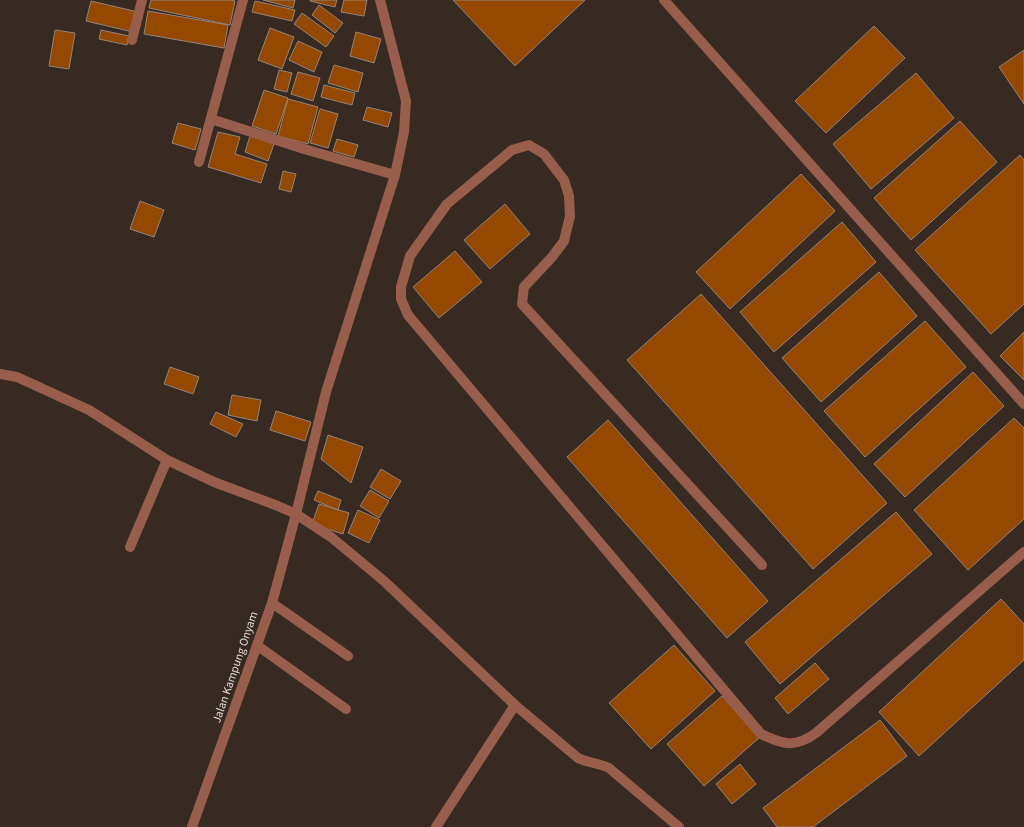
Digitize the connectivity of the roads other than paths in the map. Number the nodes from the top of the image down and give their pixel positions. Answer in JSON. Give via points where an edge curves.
{"nodes":[{"id":1,"x":142,"y":0,"type":"edge"},
{"id":2,"x":243,"y":0,"type":"edge"},
{"id":3,"x":380,"y":0,"type":"edge"},
{"id":4,"x":664,"y":0,"type":"edge"},
{"id":5,"x":132,"y":40,"type":"dead end"},
{"id":6,"x":211,"y":119,"type":"junction"},
{"id":7,"x":199,"y":162,"type":"dead end"},
{"id":8,"x":396,"y":175,"type":"junction"},
{"id":9,"x":0,"y":374,"type":"edge"},
{"id":10,"x":1024,"y":404,"type":"edge"},
{"id":11,"x":167,"y":460,"type":"junction"},
{"id":12,"x":296,"y":514,"type":"junction"},
{"id":13,"x":130,"y":547,"type":"dead end"},
{"id":14,"x":1024,"y":552,"type":"edge"},
{"id":15,"x":762,"y":565,"type":"dead end"},
{"id":16,"x":272,"y":603,"type":"junction"},
{"id":17,"x":258,"y":646,"type":"junction"},
{"id":18,"x":348,"y":656,"type":"dead end"},
{"id":19,"x":515,"y":705,"type":"junction"},
{"id":20,"x":346,"y":709,"type":"dead end"},
{"id":21,"x":192,"y":827,"type":"edge"},
{"id":22,"x":436,"y":827,"type":"edge"},
{"id":23,"x":679,"y":827,"type":"edge"}],
"edges":[{"from":1,"to":5,"type":"street"},
{"from":2,"to":6,"type":"street"},
{"from":3,"to":8,"type":"street","name":"Jalan Kampung Onyam","via":[[406,101],[404,132]]},
{"from":4,"to":10,"type":"street"},
{"from":6,"to":7,"type":"street"},
{"from":6,"to":8,"type":"street"},
{"from":8,"to":12,"type":"street","name":"Jalan Kampung Onyam","via":[[326,392]]},
{"from":9,"to":11,"type":"street","via":[[17,377],[88,410]]},
{"from":11,"to":12,"type":"street","via":[[214,482]]},
{"from":11,"to":13,"type":"street"},
{"from":12,"to":16,"type":"street","name":"Jalan Kampung Onyam"},
{"from":12,"to":19,"type":"street","via":[[331,537],[384,581]]},
{"from":14,"to":15,"type":"street","via":[[805,741],[790,744],[777,742],[762,734],[408,316],[401,299],[401,287],[410,256],[447,204],[512,150],[530,146],[544,154],[564,180],[569,196],[570,216],[564,241],[524,287],[522,304]]},
{"from":16,"to":17,"type":"street","name":"Jalan Kampung Onyam"},
{"from":16,"to":18,"type":"street"},
{"from":17,"to":20,"type":"street"},
{"from":17,"to":21,"type":"street","name":"Jalan Kampung Onyam"},
{"from":19,"to":22,"type":"street"},
{"from":19,"to":23,"type":"street","via":[[578,758],[609,768]]}]}
